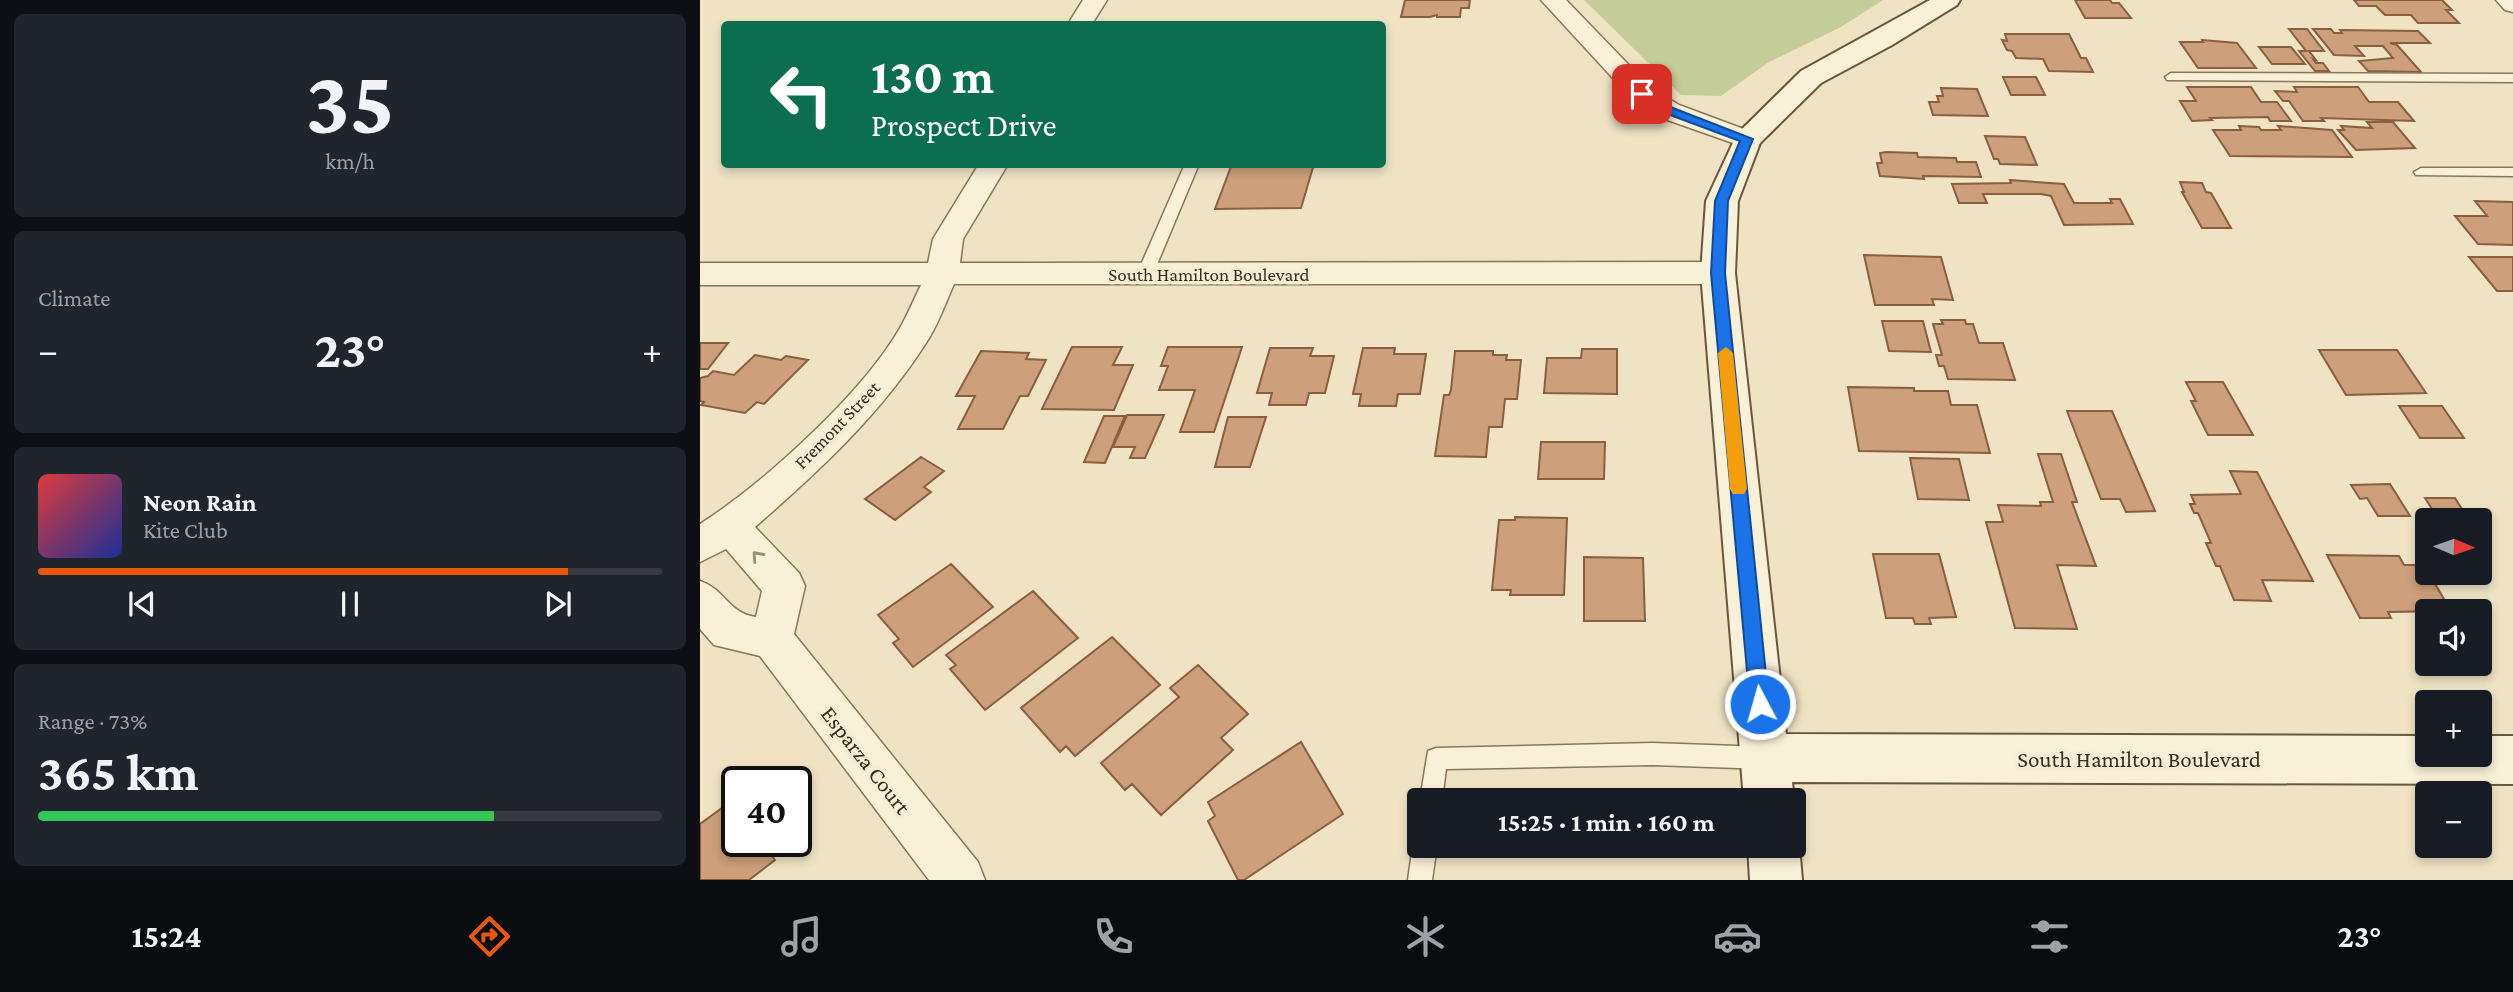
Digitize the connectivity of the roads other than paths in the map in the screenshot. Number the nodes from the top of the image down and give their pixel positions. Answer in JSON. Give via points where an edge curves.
{"nodes":[{"id":1,"x":1095,"y":0,"type":"edge"},
{"id":2,"x":1553,"y":0,"type":"edge"},
{"id":3,"x":1948,"y":0,"type":"edge"},
{"id":4,"x":2508,"y":0,"type":"edge"},
{"id":5,"x":2513,"y":5,"type":"edge"},
{"id":6,"x":1082,"y":21,"type":"edge"},
{"id":7,"x":2171,"y":77,"type":"dead end"},
{"id":8,"x":2513,"y":78,"type":"edge"},
{"id":9,"x":1747,"y":139,"type":"junction"},
{"id":10,"x":992,"y":168,"type":"edge"},
{"id":11,"x":1190,"y":168,"type":"edge"},
{"id":12,"x":2421,"y":172,"type":"dead end"},
{"id":13,"x":2513,"y":172,"type":"edge"},
{"id":14,"x":1718,"y":273,"type":"junction"},
{"id":15,"x":700,"y":274,"type":"edge"},
{"id":16,"x":1145,"y":274,"type":"junction"},
{"id":17,"x":942,"y":275,"type":"junction"},
{"id":18,"x":715,"y":536,"type":"edge"},
{"id":19,"x":700,"y":599,"type":"edge"},
{"id":20,"x":772,"y":639,"type":"junction"},
{"id":21,"x":2513,"y":760,"type":"edge"},
{"id":22,"x":1767,"y":779,"type":"edge"},
{"id":23,"x":1432,"y":788,"type":"edge"},
{"id":24,"x":1423,"y":858,"type":"edge"},
{"id":25,"x":1774,"y":858,"type":"edge"},
{"id":26,"x":960,"y":880,"type":"edge"},
{"id":27,"x":1420,"y":880,"type":"edge"},
{"id":28,"x":1776,"y":880,"type":"edge"}],
"edges":[{"from":1,"to":6,"type":"street"},
{"from":2,"to":9,"type":"street","via":[[1642,94],[1669,111]]},
{"from":3,"to":9,"type":"street","via":[[1884,40],[1811,76]]},
{"from":4,"to":5,"type":"street"},
{"from":7,"to":8,"type":"lane"},
{"from":9,"to":14,"type":"street","via":[[1722,201]]},
{"from":10,"to":17,"type":"street","name":"Fremont Street","via":[[948,239]]},
{"from":11,"to":16,"type":"lane"},
{"from":12,"to":13,"type":"lane"},
{"from":14,"to":16,"type":"street","name":"South Hamilton Boulevard"},
{"from":14,"to":22,"type":"street"},
{"from":15,"to":17,"type":"street","name":"South Hamilton Boulevard"},
{"from":16,"to":17,"type":"street","name":"South Hamilton Boulevard"},
{"from":17,"to":18,"type":"street","name":"Fremont Street","via":[[914,335],[870,395],[809,458]]},
{"from":20,"to":18,"type":"street","one_way":true,"via":[[784,586]]},
{"from":19,"to":20,"type":"street","via":[[729,632]]},
{"from":20,"to":26,"type":"street","name":"Esparza Court"},
{"from":21,"to":22,"type":"street","name":"South Hamilton Boulevard"},
{"from":22,"to":23,"type":"lane","via":[[1653,754],[1436,759]]},
{"from":24,"to":27,"type":"lane"},
{"from":25,"to":28,"type":"street"}]}
